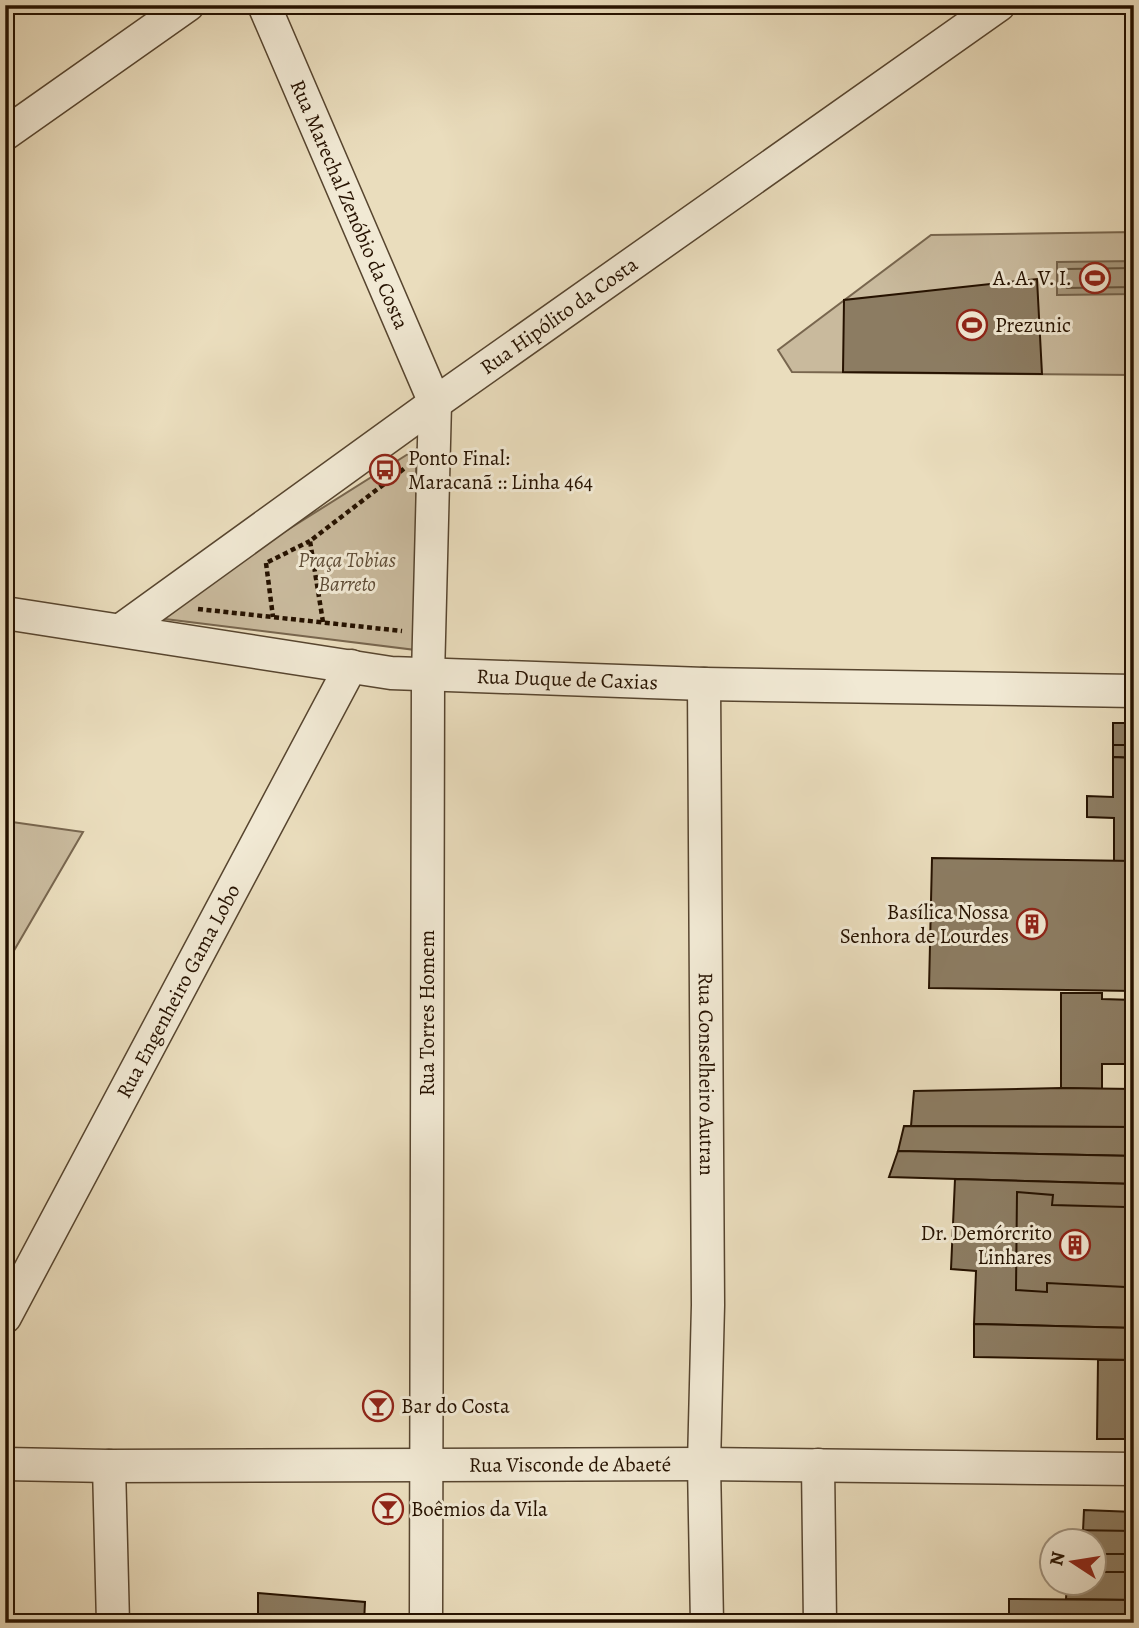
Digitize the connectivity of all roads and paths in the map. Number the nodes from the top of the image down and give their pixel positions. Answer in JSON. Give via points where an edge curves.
{"nodes":[{"id":1,"x":188,"y":5,"type":"edge"},
{"id":2,"x":264,"y":5,"type":"edge"},
{"id":3,"x":999,"y":5,"type":"edge"},
{"id":4,"x":5,"y":134,"type":"edge"},
{"id":5,"x":435,"y":403,"type":"junction"},
{"id":6,"x":406,"y":467,"type":"dead end"},
{"id":7,"x":266,"y":563,"type":"dead end"},
{"id":8,"x":184,"y":608,"type":"dead end"},
{"id":9,"x":5,"y":613,"type":"edge"},
{"id":10,"x":273,"y":617,"type":"junction"},
{"id":11,"x":323,"y":622,"type":"junction"},
{"id":12,"x":121,"y":630,"type":"junction"},
{"id":13,"x":404,"y":631,"type":"dead end"},
{"id":14,"x":351,"y":666,"type":"junction"},
{"id":15,"x":428,"y":676,"type":"junction"},
{"id":16,"x":704,"y":684,"type":"junction"},
{"id":17,"x":1134,"y":691,"type":"edge"},
{"id":18,"x":5,"y":1317,"type":"edge"},
{"id":19,"x":5,"y":1464,"type":"edge"},
{"id":20,"x":704,"y":1464,"type":"junction"},
{"id":21,"x":426,"y":1465,"type":"junction"},
{"id":22,"x":817,"y":1465,"type":"junction"},
{"id":23,"x":109,"y":1466,"type":"junction"},
{"id":24,"x":1134,"y":1469,"type":"edge"},
{"id":25,"x":113,"y":1623,"type":"edge"},
{"id":26,"x":426,"y":1623,"type":"edge"},
{"id":27,"x":707,"y":1623,"type":"edge"},
{"id":28,"x":820,"y":1623,"type":"edge"}],
"edges":[{"from":1,"to":4,"type":"street"},
{"from":2,"to":5,"type":"street","name":"Rua Marechal Zenóbio da Costa"},
{"from":3,"to":5,"type":"street","name":"Rua Hipólito da Costa"},
{"from":5,"to":12,"type":"street","name":"Rua Hipólito da Costa"},
{"from":5,"to":15,"type":"street","name":"Rua Torres Homem"},
{"from":6,"to":11,"type":"path","via":[[310,541]]},
{"from":7,"to":10,"type":"path"},
{"from":8,"to":10,"type":"path"},
{"from":9,"to":12,"type":"street","name":"Rua Duque de Caxias"},
{"from":10,"to":11,"type":"path"},
{"from":11,"to":13,"type":"path"},
{"from":12,"to":14,"type":"street","name":"Rua Duque de Caxias"},
{"from":14,"to":15,"type":"street","name":"Rua Duque de Caxias"},
{"from":14,"to":18,"type":"street","name":"Rua Engenheiro Gama Lobo"},
{"from":15,"to":16,"type":"street","name":"Rua Duque de Caxias"},
{"from":15,"to":21,"type":"street","name":"Rua Torres Homem"},
{"from":16,"to":17,"type":"street","name":"Rua Duque de Caxias"},
{"from":16,"to":20,"type":"street","name":"Rua Conselheiro Autran","via":[[708,1305]]},
{"from":19,"to":23,"type":"street","name":"Rua Visconde de Abaeté"},
{"from":20,"to":21,"type":"street","name":"Rua Visconde de Abaeté"},
{"from":20,"to":22,"type":"street","name":"Rua Visconde de Abaeté"},
{"from":20,"to":27,"type":"street","name":"Rua Conselheiro Autran"},
{"from":21,"to":23,"type":"street","name":"Rua Visconde de Abaeté"},
{"from":21,"to":26,"type":"street","name":"Rua Torres Homem"},
{"from":22,"to":24,"type":"street","name":"Rua Visconde de Abaeté"},
{"from":22,"to":28,"type":"street"},
{"from":23,"to":25,"type":"street"}]}
